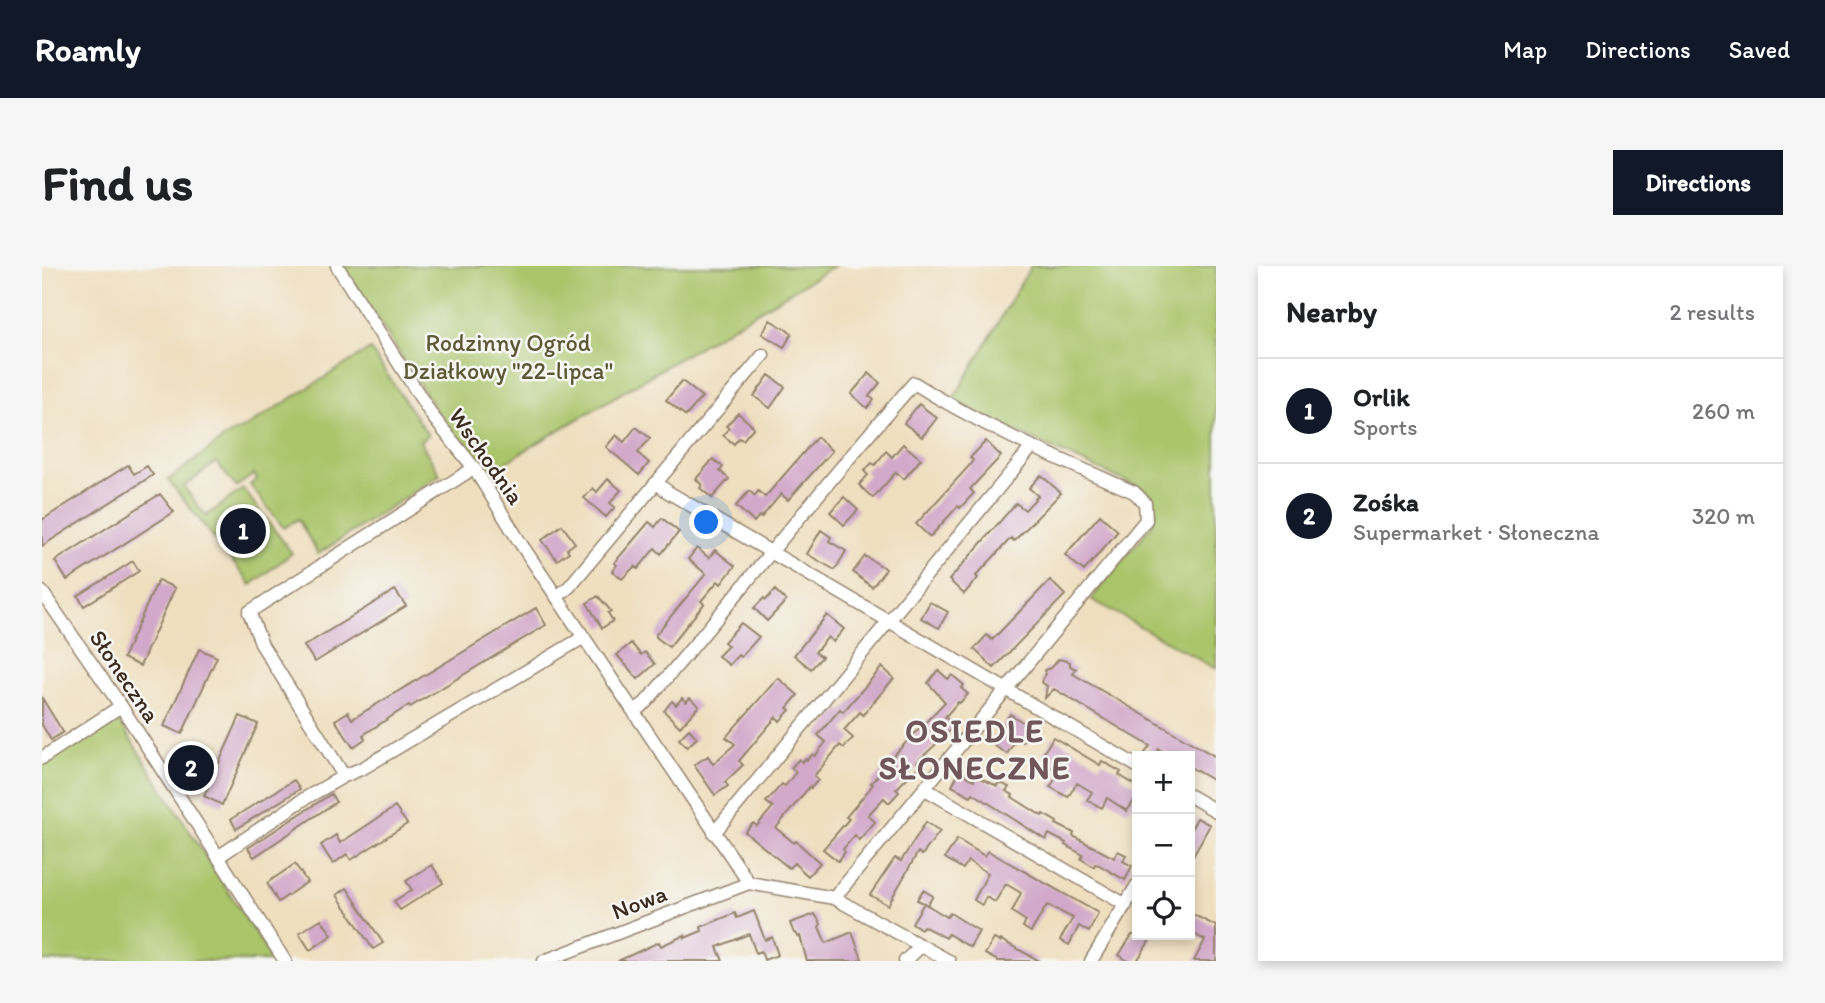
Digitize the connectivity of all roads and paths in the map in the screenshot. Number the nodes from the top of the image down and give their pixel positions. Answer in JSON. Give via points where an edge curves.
{"nodes":[{"id":1,"x":337,"y":266,"type":"edge"},
{"id":2,"x":763,"y":355,"type":"dead end"},
{"id":3,"x":1032,"y":447,"type":"junction"},
{"id":4,"x":474,"y":468,"type":"junction"},
{"id":5,"x":657,"y":483,"type":"junction"},
{"id":6,"x":772,"y":553,"type":"junction"},
{"id":7,"x":42,"y":592,"type":"edge"},
{"id":8,"x":557,"y":597,"type":"junction"},
{"id":9,"x":889,"y":620,"type":"junction"},
{"id":10,"x":584,"y":637,"type":"junction"},
{"id":11,"x":1005,"y":690,"type":"junction"},
{"id":12,"x":121,"y":706,"type":"junction"},
{"id":13,"x":634,"y":712,"type":"junction"},
{"id":14,"x":42,"y":758,"type":"edge"},
{"id":15,"x":1132,"y":763,"type":"edge"},
{"id":16,"x":344,"y":776,"type":"junction"},
{"id":17,"x":925,"y":789,"type":"junction"},
{"id":18,"x":1195,"y":799,"type":"edge"},
{"id":19,"x":1216,"y":811,"type":"edge"},
{"id":20,"x":714,"y":833,"type":"junction"},
{"id":21,"x":218,"y":857,"type":"junction"},
{"id":22,"x":749,"y":883,"type":"junction"},
{"id":23,"x":1132,"y":895,"type":"edge"},
{"id":24,"x":834,"y":898,"type":"junction"},
{"id":25,"x":1126,"y":905,"type":"junction"},
{"id":26,"x":920,"y":947,"type":"junction"},
{"id":27,"x":285,"y":961,"type":"edge"},
{"id":28,"x":544,"y":961,"type":"edge"},
{"id":29,"x":905,"y":961,"type":"edge"},
{"id":30,"x":949,"y":961,"type":"edge"},
{"id":31,"x":1091,"y":961,"type":"edge"}],
"edges":[{"from":1,"to":4,"type":"street","name":"Wschodnia","via":[[433,417]]},
{"from":2,"to":5,"type":"street"},
{"from":3,"to":6,"type":"street","via":[[914,383]]},
{"from":3,"to":9,"type":"street"},
{"from":3,"to":11,"type":"street","via":[[1134,492],[1145,503],[1146,520]]},
{"from":4,"to":8,"type":"street","name":"Wschodnia"},
{"from":4,"to":16,"type":"street","via":[[249,612],[262,645]]},
{"from":5,"to":6,"type":"street"},
{"from":5,"to":8,"type":"street"},
{"from":6,"to":9,"type":"street"},
{"from":6,"to":13,"type":"street"},
{"from":7,"to":12,"type":"street","name":"Słoneczna"},
{"from":8,"to":10,"type":"street","name":"Wschodnia"},
{"from":9,"to":11,"type":"street"},
{"from":9,"to":20,"type":"street"},
{"from":10,"to":13,"type":"street","name":"Wschodnia"},
{"from":10,"to":16,"type":"street"},
{"from":11,"to":15,"type":"street"},
{"from":11,"to":17,"type":"street"},
{"from":12,"to":14,"type":"street"},
{"from":12,"to":21,"type":"street","name":"Słoneczna"},
{"from":13,"to":20,"type":"street","name":"Wschodnia"},
{"from":16,"to":21,"type":"street"},
{"from":17,"to":24,"type":"street"},
{"from":17,"to":25,"type":"street"},
{"from":18,"to":19,"type":"street"},
{"from":20,"to":22,"type":"street","name":"Wschodnia"},
{"from":21,"to":27,"type":"street","name":"Słoneczna"},
{"from":22,"to":24,"type":"street"},
{"from":22,"to":28,"type":"street","name":"Nowa"},
{"from":23,"to":25,"type":"street"},
{"from":24,"to":26,"type":"street"},
{"from":25,"to":31,"type":"street"},
{"from":26,"to":29,"type":"street"},
{"from":26,"to":30,"type":"street"}]}
